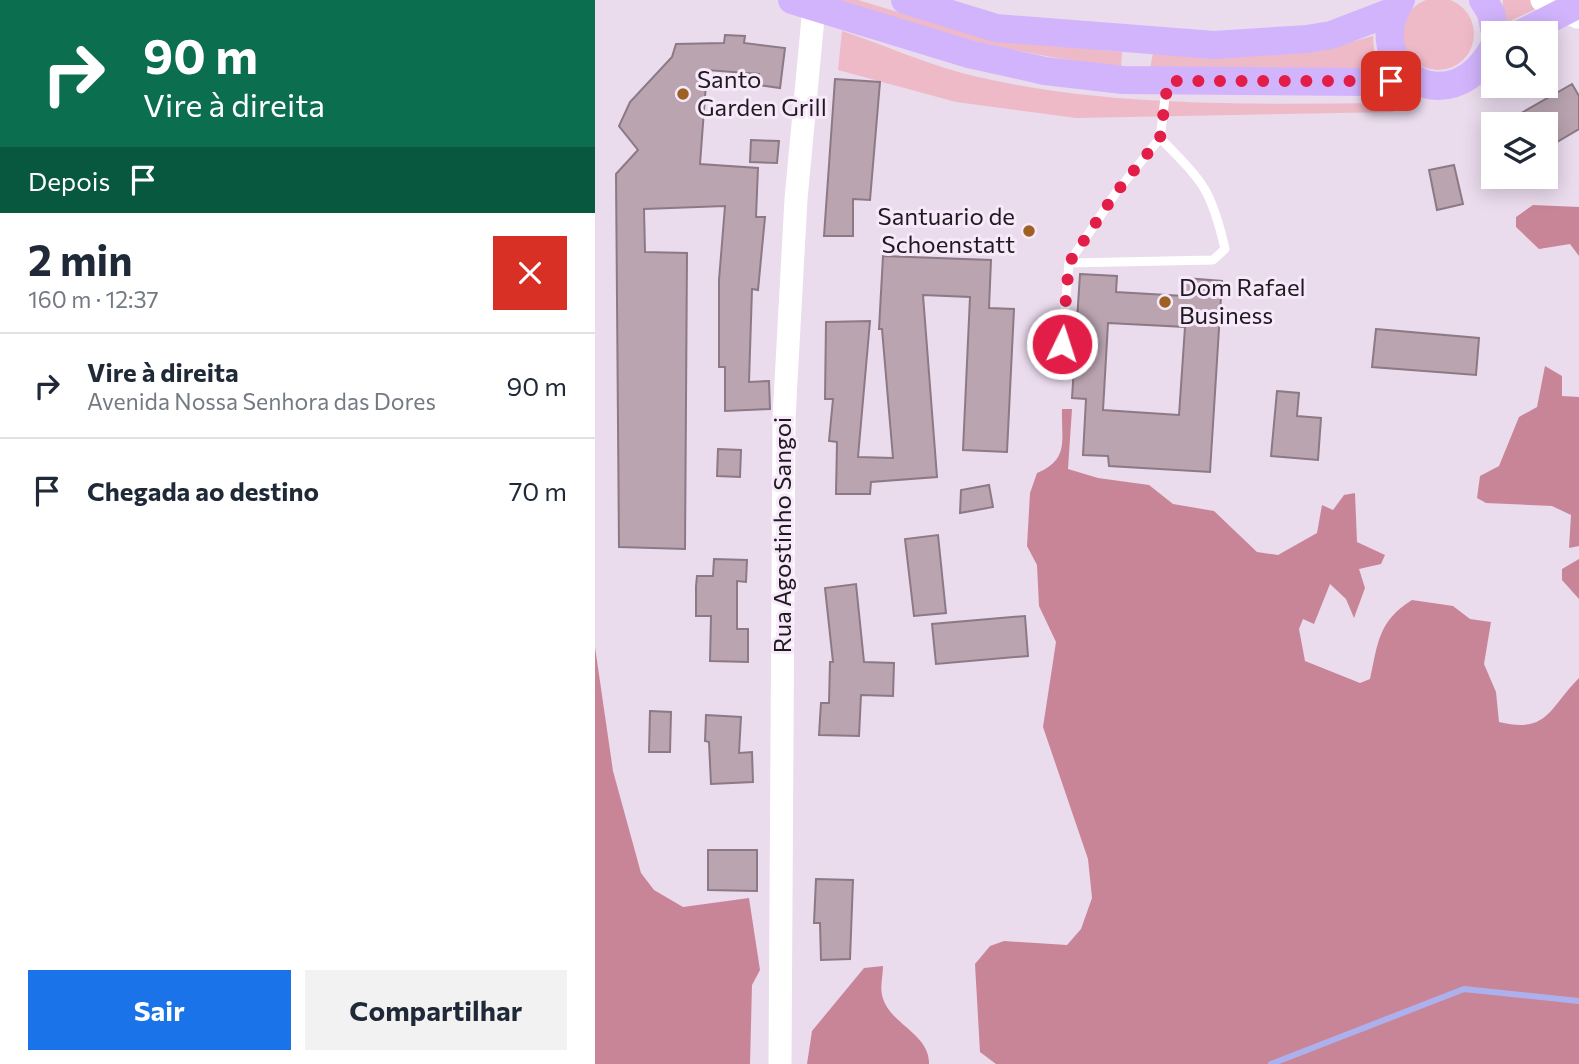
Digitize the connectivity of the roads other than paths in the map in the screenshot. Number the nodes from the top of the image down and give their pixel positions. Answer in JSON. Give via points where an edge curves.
{"nodes":[{"id":1,"x":905,"y":0,"type":"edge"},
{"id":2,"x":1483,"y":0,"type":"edge"},
{"id":3,"x":803,"y":4,"type":"edge"},
{"id":4,"x":1397,"y":6,"type":"edge"},
{"id":5,"x":1566,"y":8,"type":"edge"},
{"id":6,"x":1493,"y":21,"type":"edge"},
{"id":7,"x":1544,"y":21,"type":"edge"},
{"id":8,"x":1481,"y":69,"type":"edge"},
{"id":9,"x":1413,"y":79,"type":"junction"},
{"id":10,"x":1168,"y":81,"type":"junction"},
{"id":11,"x":1160,"y":138,"type":"junction"},
{"id":12,"x":1069,"y":263,"type":"junction"},
{"id":13,"x":1062,"y":344,"type":"dead end"},
{"id":14,"x":780,"y":1064,"type":"edge"}],
"edges":[{"from":1,"to":4,"type":"main road","via":[[996,28],[1214,45],[1331,35]]},
{"from":2,"to":6,"type":"main road"},
{"from":3,"to":10,"type":"main road","via":[[969,54],[1045,71]]},
{"from":3,"to":14,"type":"street","name":"Rua Agostinho Sangoi","via":[[784,418]]},
{"from":4,"to":9,"type":"main road","via":[[1389,29],[1391,49],[1399,66]]},
{"from":5,"to":7,"type":"main road"},
{"from":8,"to":9,"type":"main road","via":[[1461,83],[1437,86]]},
{"from":9,"to":10,"type":"main road"},
{"from":10,"to":11,"type":"lane"},
{"from":11,"to":12,"type":"lane"},
{"from":11,"to":12,"type":"lane","via":[[1203,183],[1215,204],[1225,249],[1221,256],[1213,260]]},
{"from":12,"to":13,"type":"lane"}]}
